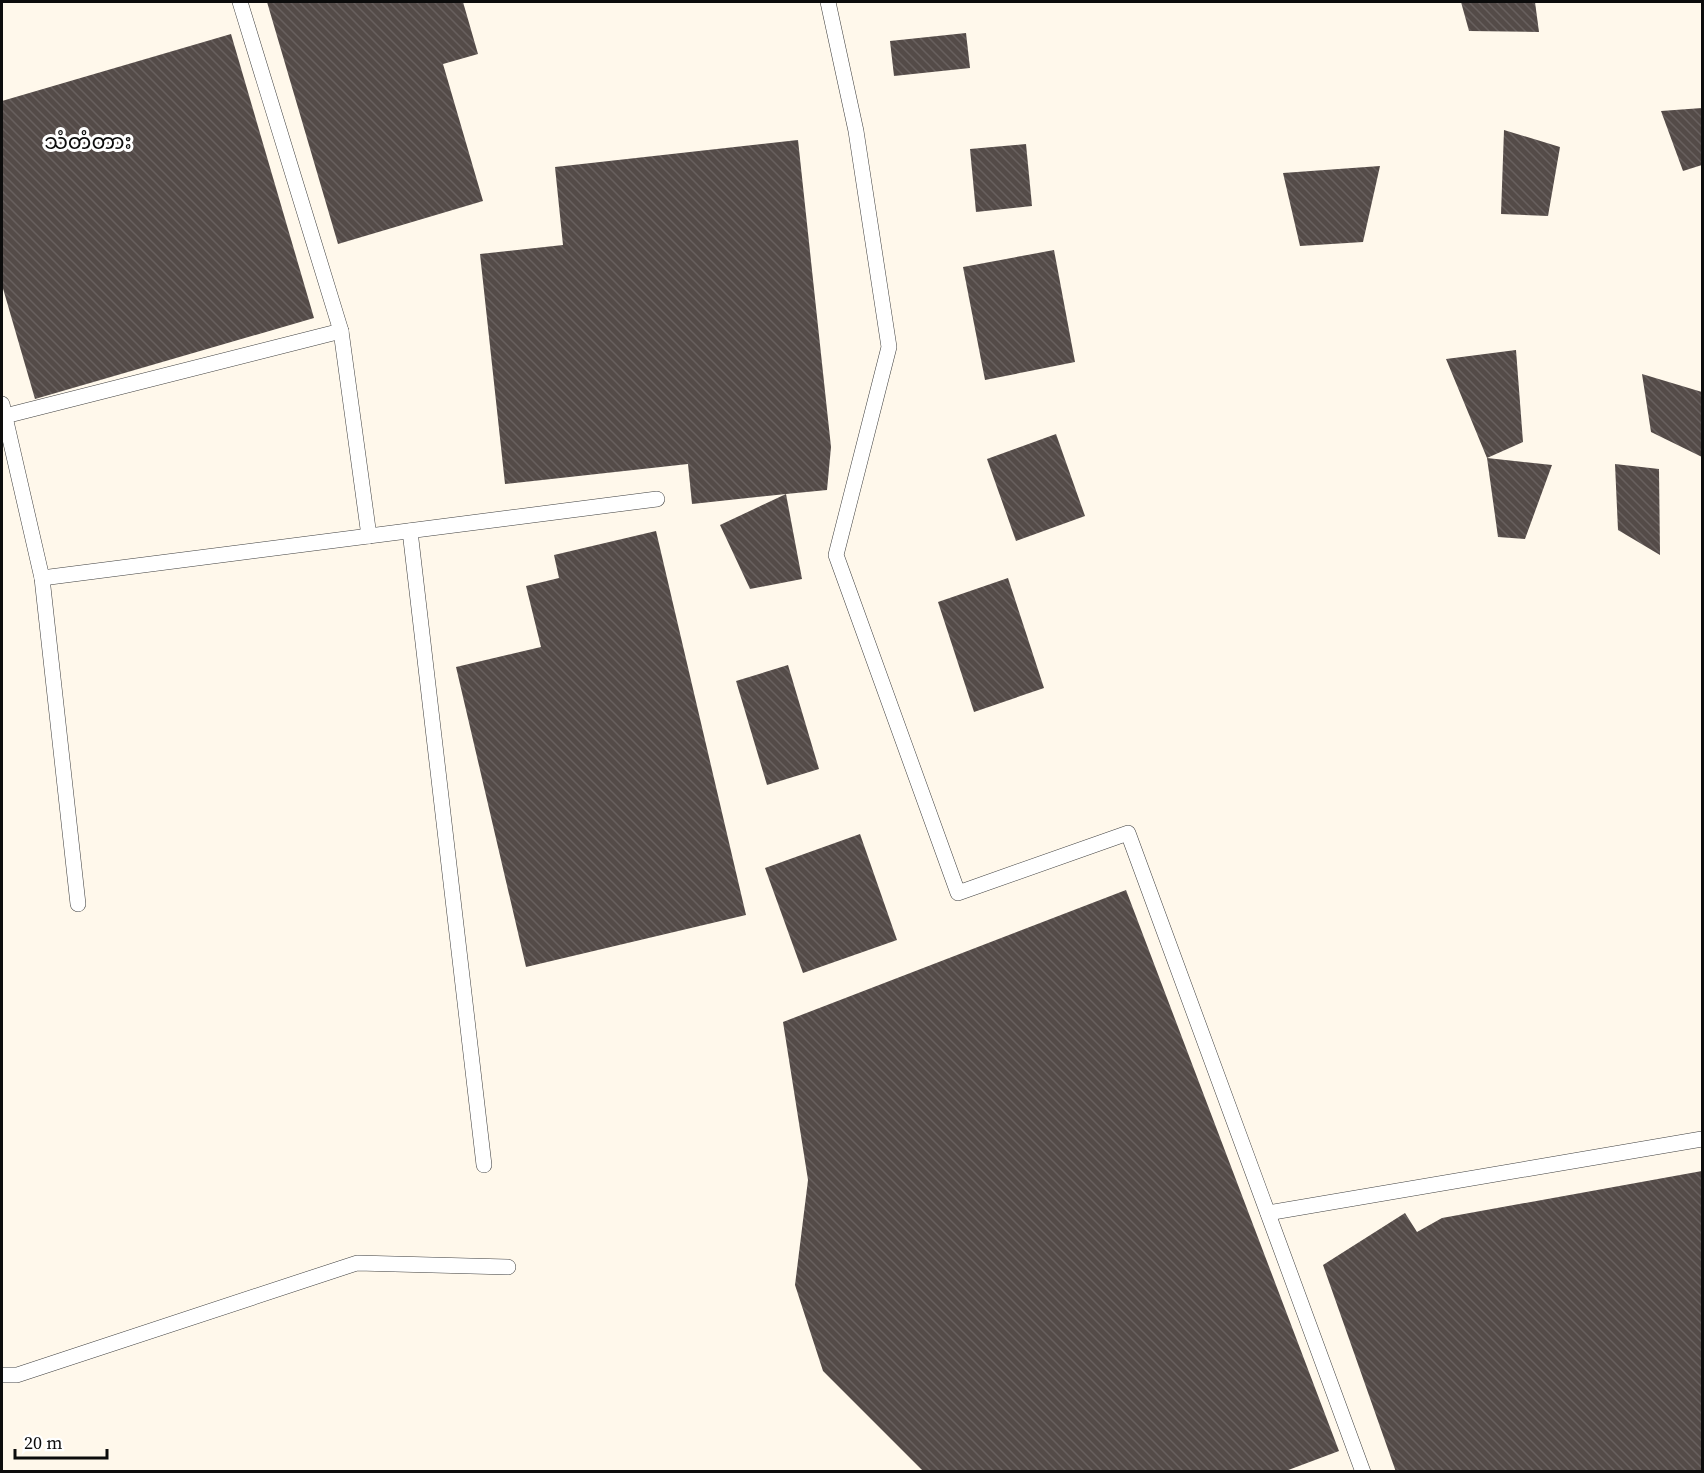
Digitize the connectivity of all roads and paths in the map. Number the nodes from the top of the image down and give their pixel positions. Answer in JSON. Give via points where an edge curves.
{"nodes":[{"id":1,"x":240,"y":2,"type":"edge"},
{"id":2,"x":828,"y":2,"type":"edge"},
{"id":3,"x":341,"y":331,"type":"junction"},
{"id":4,"x":3,"y":410,"type":"edge"},
{"id":5,"x":657,"y":499,"type":"dead end"},
{"id":6,"x":410,"y":531,"type":"junction"},
{"id":7,"x":369,"y":536,"type":"junction"},
{"id":8,"x":42,"y":578,"type":"junction"},
{"id":9,"x":78,"y":904,"type":"dead end"},
{"id":10,"x":1702,"y":1139,"type":"edge"},
{"id":11,"x":484,"y":1165,"type":"dead end"},
{"id":12,"x":1268,"y":1213,"type":"junction"},
{"id":13,"x":508,"y":1267,"type":"dead end"},
{"id":14,"x":2,"y":1375,"type":"edge"},
{"id":15,"x":1363,"y":1472,"type":"edge"}],
"edges":[{"from":1,"to":3,"type":"lane"},
{"from":2,"to":12,"type":"lane","via":[[856,131],[890,348],[836,555],[958,893],[1128,833]]},
{"from":3,"to":4,"type":"lane"},
{"from":3,"to":7,"type":"lane"},
{"from":4,"to":8,"type":"lane"},
{"from":5,"to":6,"type":"lane"},
{"from":6,"to":7,"type":"lane"},
{"from":6,"to":11,"type":"lane"},
{"from":7,"to":8,"type":"lane"},
{"from":8,"to":9,"type":"lane"},
{"from":10,"to":12,"type":"lane"},
{"from":12,"to":15,"type":"lane"},
{"from":13,"to":14,"type":"lane","via":[[357,1263],[17,1375]]}]}
